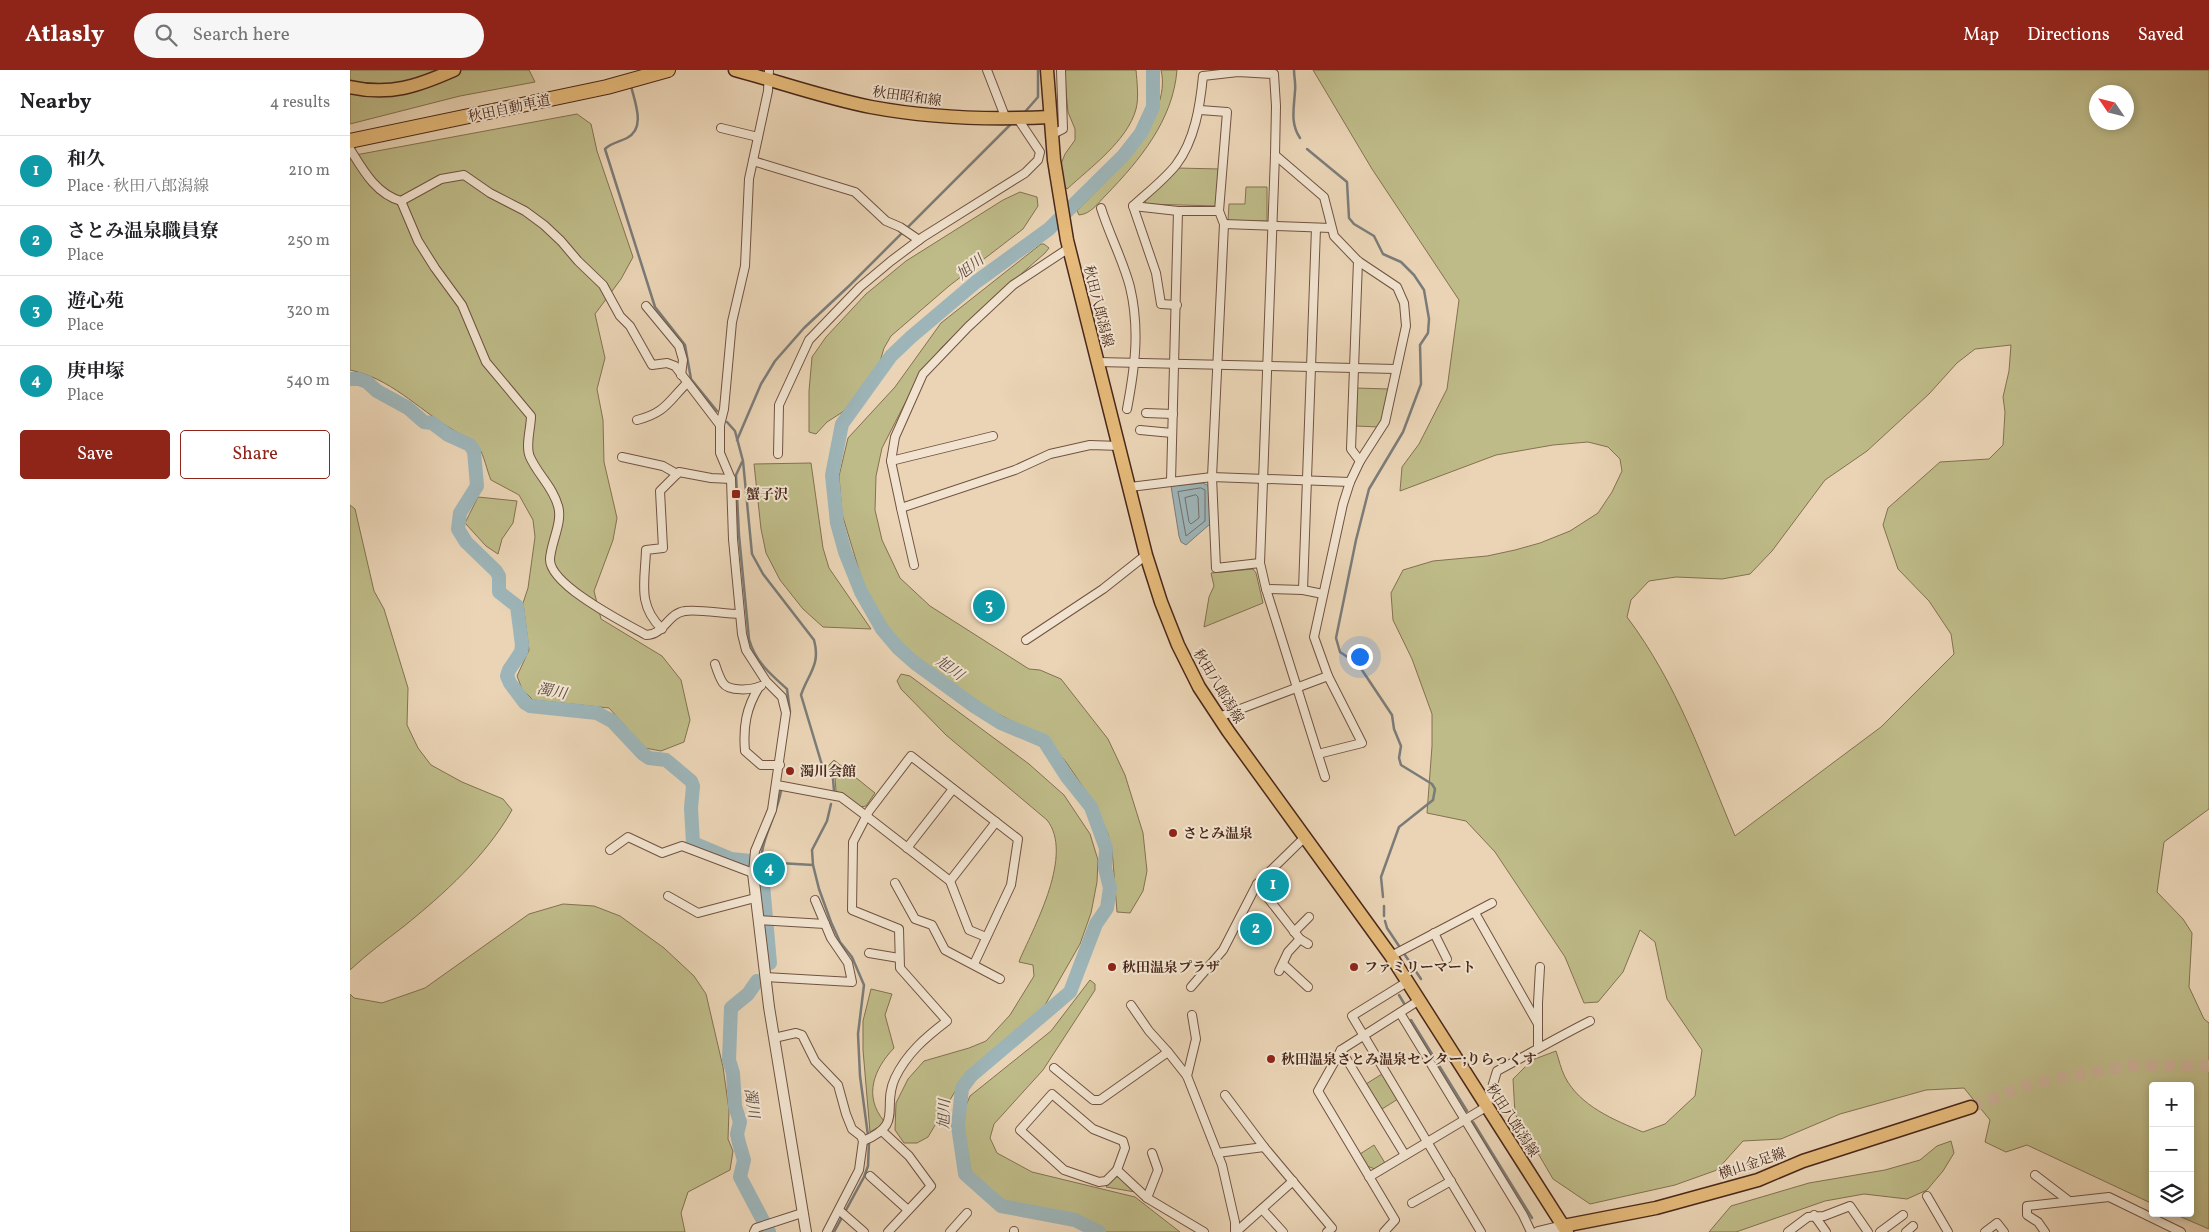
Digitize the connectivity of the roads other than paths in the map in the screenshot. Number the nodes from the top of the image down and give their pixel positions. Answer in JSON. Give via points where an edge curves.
{"nodes":[{"id":1,"x":454,"y":70,"type":"edge"},
{"id":2,"x":668,"y":70,"type":"edge"},
{"id":3,"x":735,"y":70,"type":"edge"},
{"id":4,"x":987,"y":70,"type":"edge"},
{"id":5,"x":1048,"y":70,"type":"edge"},
{"id":6,"x":1061,"y":70,"type":"edge"},
{"id":7,"x":769,"y":74,"type":"edge"},
{"id":8,"x":350,"y":87,"type":"edge"},
{"id":9,"x":1200,"y":110,"type":"junction"},
{"id":10,"x":1050,"y":117,"type":"junction"},
{"id":11,"x":1012,"y":119,"type":"junction"},
{"id":12,"x":721,"y":128,"type":"dead end"},
{"id":13,"x":1052,"y":135,"type":"junction"},
{"id":14,"x":758,"y":137,"type":"junction"},
{"id":15,"x":350,"y":141,"type":"edge"},
{"id":16,"x":350,"y":149,"type":"edge"},
{"id":17,"x":1275,"y":154,"type":"junction"},
{"id":18,"x":753,"y":160,"type":"junction"},
{"id":19,"x":401,"y":201,"type":"junction"},
{"id":20,"x":1133,"y":206,"type":"junction"},
{"id":21,"x":1101,"y":208,"type":"dead end"},
{"id":22,"x":1178,"y":211,"type":"junction"},
{"id":23,"x":1219,"y":211,"type":"junction"},
{"id":24,"x":1224,"y":224,"type":"junction"},
{"id":25,"x":1272,"y":226,"type":"junction"},
{"id":26,"x":1316,"y":228,"type":"junction"},
{"id":27,"x":1331,"y":228,"type":"junction"},
{"id":28,"x":919,"y":240,"type":"junction"},
{"id":29,"x":1068,"y":244,"type":"junction"},
{"id":30,"x":1358,"y":261,"type":"junction"},
{"id":31,"x":1178,"y":305,"type":"junction"},
{"id":32,"x":646,"y":306,"type":"dead end"},
{"id":33,"x":1098,"y":362,"type":"junction"},
{"id":34,"x":1135,"y":362,"type":"junction"},
{"id":35,"x":1174,"y":363,"type":"junction"},
{"id":36,"x":1217,"y":364,"type":"junction"},
{"id":37,"x":1268,"y":365,"type":"junction"},
{"id":38,"x":1312,"y":367,"type":"junction"},
{"id":39,"x":1353,"y":368,"type":"junction"},
{"id":40,"x":1396,"y":369,"type":"junction"},
{"id":41,"x":681,"y":375,"type":"junction"},
{"id":42,"x":687,"y":383,"type":"junction"},
{"id":43,"x":1127,"y":409,"type":"dead end"},
{"id":44,"x":1146,"y":413,"type":"dead end"},
{"id":45,"x":1172,"y":414,"type":"junction"},
{"id":46,"x":637,"y":420,"type":"dead end"},
{"id":47,"x":720,"y":425,"type":"junction"},
{"id":48,"x":1140,"y":430,"type":"dead end"},
{"id":49,"x":1172,"y":433,"type":"junction"},
{"id":50,"x":993,"y":436,"type":"dead end"},
{"id":51,"x":1120,"y":446,"type":"junction"},
{"id":52,"x":778,"y":454,"type":"dead end"},
{"id":53,"x":622,"y":457,"type":"dead end"},
{"id":54,"x":891,"y":461,"type":"junction"},
{"id":55,"x":1360,"y":461,"type":"junction"},
{"id":56,"x":677,"y":474,"type":"junction"},
{"id":57,"x":1212,"y":477,"type":"junction"},
{"id":58,"x":1263,"y":478,"type":"junction"},
{"id":59,"x":732,"y":479,"type":"junction"},
{"id":60,"x":1308,"y":479,"type":"junction"},
{"id":61,"x":1171,"y":481,"type":"junction"},
{"id":62,"x":1350,"y":482,"type":"junction"},
{"id":63,"x":1130,"y":488,"type":"junction"},
{"id":64,"x":901,"y":508,"type":"junction"},
{"id":65,"x":1146,"y":555,"type":"junction"},
{"id":66,"x":1260,"y":563,"type":"junction"},
{"id":67,"x":914,"y":565,"type":"dead end"},
{"id":68,"x":1266,"y":589,"type":"junction"},
{"id":69,"x":1303,"y":590,"type":"junction"},
{"id":70,"x":1323,"y":594,"type":"junction"},
{"id":71,"x":740,"y":614,"type":"junction"},
{"id":72,"x":662,"y":629,"type":"junction"},
{"id":73,"x":1026,"y":640,"type":"dead end"},
{"id":74,"x":715,"y":664,"type":"dead end"},
{"id":75,"x":1328,"y":676,"type":"junction"},
{"id":76,"x":766,"y":681,"type":"junction"},
{"id":77,"x":759,"y":687,"type":"junction"},
{"id":78,"x":1298,"y":687,"type":"junction"},
{"id":79,"x":1219,"y":717,"type":"junction"},
{"id":80,"x":1318,"y":754,"type":"junction"},
{"id":81,"x":780,"y":765,"type":"junction"},
{"id":82,"x":1325,"y":777,"type":"dead end"},
{"id":83,"x":777,"y":785,"type":"junction"},
{"id":84,"x":953,"y":789,"type":"junction"},
{"id":85,"x":865,"y":815,"type":"junction"},
{"id":86,"x":996,"y":822,"type":"junction"},
{"id":87,"x":1305,"y":837,"type":"junction"},
{"id":88,"x":906,"y":848,"type":"junction"},
{"id":89,"x":610,"y":850,"type":"dead end"},
{"id":90,"x":753,"y":866,"type":"junction"},
{"id":91,"x":950,"y":881,"type":"junction"},
{"id":92,"x":895,"y":883,"type":"dead end"},
{"id":93,"x":1257,"y":884,"type":"junction"},
{"id":94,"x":668,"y":896,"type":"dead end"},
{"id":95,"x":755,"y":898,"type":"junction"},
{"id":96,"x":815,"y":900,"type":"dead end"},
{"id":97,"x":1492,"y":904,"type":"dead end"},
{"id":98,"x":1475,"y":913,"type":"junction"},
{"id":99,"x":1309,"y":917,"type":"dead end"},
{"id":100,"x":763,"y":920,"type":"junction"},
{"id":101,"x":825,"y":924,"type":"junction"},
{"id":102,"x":1294,"y":932,"type":"junction"},
{"id":103,"x":1434,"y":933,"type":"junction"},
{"id":104,"x":986,"y":937,"type":"junction"},
{"id":105,"x":1300,"y":939,"type":"junction"},
{"id":106,"x":1308,"y":944,"type":"dead end"},
{"id":107,"x":1398,"y":952,"type":"junction"},
{"id":108,"x":869,"y":953,"type":"dead end"},
{"id":109,"x":899,"y":958,"type":"junction"},
{"id":110,"x":1447,"y":959,"type":"dead end"},
{"id":111,"x":974,"y":964,"type":"junction"},
{"id":112,"x":1540,"y":966,"type":"dead end"},
{"id":113,"x":765,"y":977,"type":"junction"},
{"id":114,"x":1000,"y":979,"type":"dead end"},
{"id":115,"x":1407,"y":982,"type":"junction"},
{"id":116,"x":1191,"y":987,"type":"dead end"},
{"id":117,"x":1308,"y":987,"type":"dead end"},
{"id":118,"x":1418,"y":1001,"type":"junction"},
{"id":119,"x":1131,"y":1005,"type":"dead end"},
{"id":120,"x":1400,"y":1013,"type":"junction"},
{"id":121,"x":1192,"y":1015,"type":"dead end"},
{"id":122,"x":1590,"y":1021,"type":"dead end"},
{"id":123,"x":1538,"y":1024,"type":"junction"},
{"id":124,"x":1362,"y":1036,"type":"junction"},
{"id":125,"x":774,"y":1038,"type":"junction"},
{"id":126,"x":1538,"y":1047,"type":"junction"},
{"id":127,"x":1341,"y":1050,"type":"junction"},
{"id":128,"x":1168,"y":1052,"type":"junction"},
{"id":129,"x":1054,"y":1068,"type":"dead end"},
{"id":130,"x":1187,"y":1076,"type":"junction"},
{"id":131,"x":1225,"y":1095,"type":"dead end"},
{"id":132,"x":1486,"y":1106,"type":"junction"},
{"id":133,"x":1972,"y":1107,"type":"tunnel mouth"},
{"id":134,"x":1465,"y":1120,"type":"junction"},
{"id":135,"x":882,"y":1131,"type":"junction"},
{"id":136,"x":867,"y":1140,"type":"junction"},
{"id":137,"x":1428,"y":1142,"type":"junction"},
{"id":138,"x":1264,"y":1147,"type":"junction"},
{"id":139,"x":1152,"y":1153,"type":"dead end"},
{"id":140,"x":1217,"y":1153,"type":"junction"},
{"id":141,"x":1406,"y":1155,"type":"junction"},
{"id":142,"x":1117,"y":1170,"type":"junction"},
{"id":143,"x":2035,"y":1175,"type":"dead end"},
{"id":144,"x":870,"y":1176,"type":"dead end"},
{"id":145,"x":1369,"y":1177,"type":"junction"},
{"id":146,"x":1451,"y":1181,"type":"junction"},
{"id":147,"x":1293,"y":1182,"type":"junction"},
{"id":148,"x":1927,"y":1196,"type":"dead end"},
{"id":149,"x":1147,"y":1198,"type":"junction"},
{"id":150,"x":2069,"y":1201,"type":"junction"},
{"id":151,"x":1412,"y":1203,"type":"dead end"},
{"id":152,"x":1262,"y":1209,"type":"junction"},
{"id":153,"x":908,"y":1210,"type":"junction"},
{"id":154,"x":802,"y":1213,"type":"junction"},
{"id":155,"x":842,"y":1213,"type":"junction"},
{"id":156,"x":967,"y":1213,"type":"dead end"},
{"id":157,"x":1814,"y":1215,"type":"junction"},
{"id":158,"x":1903,"y":1215,"type":"dead end"},
{"id":159,"x":1913,"y":1226,"type":"dead end"},
{"id":160,"x":1565,"y":1229,"type":"edge"},
{"id":161,"x":2167,"y":1229,"type":"edge"},
{"id":162,"x":754,"y":1232,"type":"edge"},
{"id":163,"x":806,"y":1232,"type":"edge"},
{"id":164,"x":827,"y":1232,"type":"edge"},
{"id":165,"x":864,"y":1232,"type":"edge"},
{"id":166,"x":888,"y":1232,"type":"edge"},
{"id":167,"x":950,"y":1232,"type":"edge"},
{"id":168,"x":1204,"y":1232,"type":"edge"},
{"id":169,"x":1235,"y":1232,"type":"edge"},
{"id":170,"x":1283,"y":1232,"type":"edge"},
{"id":171,"x":1327,"y":1232,"type":"edge"},
{"id":172,"x":1384,"y":1232,"type":"edge"},
{"id":173,"x":1481,"y":1232,"type":"edge"},
{"id":174,"x":1530,"y":1232,"type":"edge"},
{"id":175,"x":1538,"y":1232,"type":"edge"},
{"id":176,"x":1788,"y":1232,"type":"edge"},
{"id":177,"x":1826,"y":1232,"type":"edge"},
{"id":178,"x":1868,"y":1232,"type":"edge"},
{"id":179,"x":1880,"y":1232,"type":"edge"},
{"id":180,"x":1906,"y":1232,"type":"edge"},
{"id":181,"x":1948,"y":1232,"type":"edge"},
{"id":182,"x":1985,"y":1232,"type":"edge"},
{"id":183,"x":2004,"y":1232,"type":"edge"},
{"id":184,"x":2045,"y":1232,"type":"edge"},
{"id":185,"x":2182,"y":1232,"type":"edge"}],
"edges":[{"from":1,"to":8,"type":"main road","via":[[400,90]]},
{"from":2,"to":15,"type":"highway","name":"秋田自動車道","via":[[607,87]]},
{"from":3,"to":7,"type":"main road","name":"秋田昭和線"},
{"from":4,"to":11,"type":"street"},
{"from":5,"to":10,"type":"main road","name":"秋田八郎潟線"},
{"from":6,"to":13,"type":"street","via":[[1064,129]]},
{"from":7,"to":11,"type":"main road","name":"秋田昭和線","via":[[870,107],[911,113]]},
{"from":7,"to":14,"type":"street"},
{"from":9,"to":17,"type":"street","via":[[1203,76],[1238,72],[1274,74]]},
{"from":9,"to":20,"type":"street","via":[[1176,165]]},
{"from":9,"to":23,"type":"street","via":[[1227,112]]},
{"from":10,"to":11,"type":"main road","name":"秋田昭和線"},
{"from":10,"to":13,"type":"main road","name":"秋田八郎潟線"},
{"from":11,"to":28,"type":"street","via":[[1040,152],[1038,160],[1025,173]]},
{"from":12,"to":14,"type":"street"},
{"from":13,"to":29,"type":"main road","name":"秋田八郎潟線"},
{"from":14,"to":18,"type":"street"},
{"from":16,"to":19,"type":"street","via":[[370,180],[391,198]]},
{"from":17,"to":25,"type":"street"},
{"from":17,"to":27,"type":"street","via":[[1324,197]]},
{"from":18,"to":28,"type":"street","via":[[855,192],[886,221]]},
{"from":18,"to":47,"type":"street","via":[[749,179],[745,266],[732,322]]},
{"from":19,"to":41,"type":"street","via":[[441,179],[464,175],[508,201],[544,225],[604,284],[620,316],[630,326],[652,365],[667,363],[675,366]]},
{"from":19,"to":72,"type":"street","via":[[418,241],[462,305],[486,362],[531,416],[529,456],[552,490],[560,510],[550,562],[558,576],[596,605],[646,635]]},
{"from":20,"to":22,"type":"street"},
{"from":20,"to":31,"type":"street","via":[[1156,273],[1161,304]]},
{"from":21,"to":34,"type":"street","via":[[1129,286],[1136,324]]},
{"from":22,"to":23,"type":"street"},
{"from":22,"to":31,"type":"street"},
{"from":23,"to":24,"type":"street"},
{"from":24,"to":25,"type":"street"},
{"from":24,"to":36,"type":"street"},
{"from":25,"to":26,"type":"street"},
{"from":25,"to":37,"type":"street"},
{"from":26,"to":27,"type":"street"},
{"from":26,"to":38,"type":"street"},
{"from":27,"to":30,"type":"street","via":[[1334,236]]},
{"from":28,"to":52,"type":"street","via":[[860,288],[808,340],[779,405]]},
{"from":29,"to":33,"type":"main road","name":"秋田八郎潟線"},
{"from":29,"to":54,"type":"street","via":[[1014,285],[923,374],[895,438]]},
{"from":30,"to":39,"type":"street"},
{"from":30,"to":40,"type":"street","via":[[1397,287],[1404,303],[1406,326]]},
{"from":31,"to":35,"type":"street"},
{"from":32,"to":41,"type":"street","via":[[679,346],[683,360]]},
{"from":33,"to":34,"type":"street"},
{"from":33,"to":51,"type":"main road","name":"秋田八郎潟線"},
{"from":34,"to":35,"type":"street"},
{"from":34,"to":43,"type":"street"},
{"from":35,"to":36,"type":"street"},
{"from":35,"to":45,"type":"street"},
{"from":36,"to":37,"type":"street"},
{"from":36,"to":57,"type":"street"},
{"from":37,"to":38,"type":"street"},
{"from":37,"to":58,"type":"street"},
{"from":38,"to":39,"type":"street"},
{"from":38,"to":60,"type":"street"},
{"from":39,"to":40,"type":"street"},
{"from":39,"to":55,"type":"street","via":[[1351,449]]},
{"from":40,"to":55,"type":"street","via":[[1385,422]]},
{"from":41,"to":42,"type":"street"},
{"from":42,"to":46,"type":"street","via":[[655,416]]},
{"from":42,"to":47,"type":"street"},
{"from":44,"to":45,"type":"street"},
{"from":45,"to":49,"type":"street"},
{"from":47,"to":59,"type":"street","via":[[720,453]]},
{"from":48,"to":49,"type":"street"},
{"from":49,"to":61,"type":"street"},
{"from":50,"to":54,"type":"street"},
{"from":51,"to":63,"type":"main road","name":"秋田八郎潟線"},
{"from":51,"to":64,"type":"street","via":[[1090,445],[1050,454],[1015,470]]},
{"from":53,"to":56,"type":"street","via":[[663,466]]},
{"from":54,"to":64,"type":"street"},
{"from":55,"to":62,"type":"street"},
{"from":56,"to":59,"type":"street"},
{"from":56,"to":72,"type":"street","via":[[659,494],[663,548],[646,550],[643,590],[646,607]]},
{"from":57,"to":58,"type":"street"},
{"from":57,"to":61,"type":"street"},
{"from":57,"to":66,"type":"street","via":[[1216,568]]},
{"from":58,"to":60,"type":"street"},
{"from":58,"to":66,"type":"street"},
{"from":59,"to":71,"type":"street","via":[[733,539]]},
{"from":60,"to":62,"type":"street"},
{"from":60,"to":69,"type":"street"},
{"from":61,"to":63,"type":"street"},
{"from":62,"to":70,"type":"street"},
{"from":63,"to":65,"type":"main road","name":"秋田八郎潟線"},
{"from":64,"to":67,"type":"street"},
{"from":65,"to":73,"type":"street","via":[[1103,589]]},
{"from":65,"to":79,"type":"main road","name":"秋田八郎潟線","via":[[1178,646]]},
{"from":66,"to":68,"type":"street"},
{"from":68,"to":69,"type":"street"},
{"from":68,"to":78,"type":"street"},
{"from":69,"to":70,"type":"street"},
{"from":70,"to":75,"type":"street","via":[[1314,637]]},
{"from":71,"to":72,"type":"street","via":[[684,611]]},
{"from":71,"to":76,"type":"street","via":[[746,650]]},
{"from":74,"to":77,"type":"street","via":[[723,684],[730,688]]},
{"from":75,"to":78,"type":"street"},
{"from":75,"to":80,"type":"street","via":[[1362,743]]},
{"from":76,"to":77,"type":"street"},
{"from":76,"to":81,"type":"street","via":[[782,697],[786,713]]},
{"from":77,"to":81,"type":"street","via":[[746,715],[743,731],[745,751],[761,765]]},
{"from":78,"to":79,"type":"street"},
{"from":78,"to":80,"type":"street"},
{"from":79,"to":87,"type":"main road","name":"秋田八郎潟線"},
{"from":80,"to":82,"type":"street"},
{"from":81,"to":83,"type":"street"},
{"from":83,"to":85,"type":"street","via":[[841,797]]},
{"from":83,"to":90,"type":"street"},
{"from":84,"to":85,"type":"street","via":[[911,756]]},
{"from":84,"to":86,"type":"street"},
{"from":84,"to":88,"type":"street"},
{"from":85,"to":88,"type":"street"},
{"from":85,"to":109,"type":"street","via":[[852,842],[852,910],[899,929]]},
{"from":86,"to":91,"type":"street"},
{"from":86,"to":104,"type":"street","via":[[1018,839],[1011,884]]},
{"from":87,"to":93,"type":"street"},
{"from":87,"to":107,"type":"main road","name":"秋田八郎潟線"},
{"from":88,"to":91,"type":"street"},
{"from":89,"to":90,"type":"street","via":[[628,837],[662,853],[682,846]]},
{"from":90,"to":95,"type":"street"},
{"from":91,"to":104,"type":"street","via":[[969,930]]},
{"from":92,"to":111,"type":"street","via":[[915,919],[932,925],[945,950]]},
{"from":93,"to":102,"type":"street"},
{"from":93,"to":116,"type":"street","via":[[1222,950]]},
{"from":94,"to":95,"type":"street","via":[[698,913]]},
{"from":95,"to":100,"type":"street"},
{"from":96,"to":101,"type":"street"},
{"from":97,"to":98,"type":"street"},
{"from":98,"to":103,"type":"street"},
{"from":98,"to":123,"type":"street"},
{"from":99,"to":102,"type":"street"},
{"from":100,"to":101,"type":"street"},
{"from":100,"to":113,"type":"street"},
{"from":101,"to":113,"type":"street","via":[[848,963],[852,982]]},
{"from":102,"to":105,"type":"street"},
{"from":103,"to":107,"type":"street"},
{"from":103,"to":110,"type":"street"},
{"from":104,"to":111,"type":"street"},
{"from":105,"to":106,"type":"street"},
{"from":105,"to":117,"type":"street","via":[[1288,952],[1281,968]]},
{"from":107,"to":115,"type":"main road","name":"秋田八郎潟線"},
{"from":108,"to":109,"type":"street"},
{"from":109,"to":135,"type":"street","via":[[900,968],[947,1022],[918,1044],[894,1078],[889,1123]]},
{"from":111,"to":114,"type":"street"},
{"from":112,"to":123,"type":"street"},
{"from":113,"to":125,"type":"street"},
{"from":115,"to":118,"type":"main road","name":"秋田八郎潟線"},
{"from":115,"to":124,"type":"street","via":[[1352,1016]]},
{"from":118,"to":120,"type":"street"},
{"from":118,"to":132,"type":"main road","name":"秋田八郎潟線"},
{"from":119,"to":128,"type":"street"},
{"from":120,"to":124,"type":"street"},
{"from":120,"to":134,"type":"street"},
{"from":121,"to":130,"type":"street","via":[[1196,1039]]},
{"from":122,"to":126,"type":"street"},
{"from":123,"to":126,"type":"street"},
{"from":124,"to":127,"type":"street"},
{"from":124,"to":137,"type":"street"},
{"from":125,"to":136,"type":"street","via":[[796,1033],[802,1035],[815,1061],[838,1085],[852,1129]]},
{"from":125,"to":154,"type":"street"},
{"from":126,"to":132,"type":"street","via":[[1531,1054],[1497,1071]]},
{"from":127,"to":141,"type":"street"},
{"from":127,"to":145,"type":"street","via":[[1318,1091]]},
{"from":128,"to":129,"type":"street","via":[[1100,1100],[1093,1100]]},
{"from":128,"to":130,"type":"street"},
{"from":130,"to":140,"type":"street"},
{"from":131,"to":138,"type":"street"},
{"from":132,"to":134,"type":"street"},
{"from":132,"to":160,"type":"main road","name":"秋田八郎潟線"},
{"from":133,"to":160,"type":"main road","name":"横山金足線","via":[[1803,1161],[1758,1180]]},
{"from":134,"to":137,"type":"street"},
{"from":134,"to":174,"type":"street"},
{"from":135,"to":136,"type":"street"},
{"from":135,"to":153,"type":"street","via":[[909,1156],[931,1186]]},
{"from":136,"to":155,"type":"street"},
{"from":137,"to":141,"type":"street"},
{"from":137,"to":146,"type":"street"},
{"from":138,"to":140,"type":"street"},
{"from":138,"to":147,"type":"street"},
{"from":139,"to":149,"type":"street","via":[[1158,1170]]},
{"from":140,"to":169,"type":"street"},
{"from":141,"to":145,"type":"street"},
{"from":142,"to":142,"type":"street","via":[[1126,1148],[1123,1141],[1093,1129],[1052,1094],[1020,1130],[1064,1170],[1099,1182]]},
{"from":142,"to":149,"type":"street"},
{"from":143,"to":150,"type":"street"},
{"from":144,"to":153,"type":"street"},
{"from":145,"to":172,"type":"street","via":[[1395,1220]]},
{"from":146,"to":151,"type":"street"},
{"from":146,"to":173,"type":"street"},
{"from":147,"to":152,"type":"street"},
{"from":147,"to":171,"type":"street","via":[[1332,1228]]},
{"from":148,"to":181,"type":"street"},
{"from":149,"to":168,"type":"street"},
{"from":150,"to":161,"type":"street","via":[[2109,1197]]},
{"from":150,"to":184,"type":"street","via":[[2027,1206],[2027,1215]]},
{"from":152,"to":169,"type":"street"},
{"from":152,"to":170,"type":"street"},
{"from":153,"to":166,"type":"street"},
{"from":154,"to":162,"type":"street","via":[[766,1224]]},
{"from":154,"to":163,"type":"street"},
{"from":155,"to":164,"type":"street"},
{"from":155,"to":165,"type":"street"},
{"from":156,"to":167,"type":"street"},
{"from":157,"to":176,"type":"street"},
{"from":157,"to":177,"type":"street"},
{"from":157,"to":178,"type":"street","via":[[1824,1216],[1850,1206]]},
{"from":158,"to":179,"type":"street"},
{"from":159,"to":180,"type":"street"},
{"from":160,"to":175,"type":"street","name":"横山金足線"},
{"from":161,"to":185,"type":"street"},
{"from":182,"to":183,"type":"street","via":[[1997,1223]]}]}
